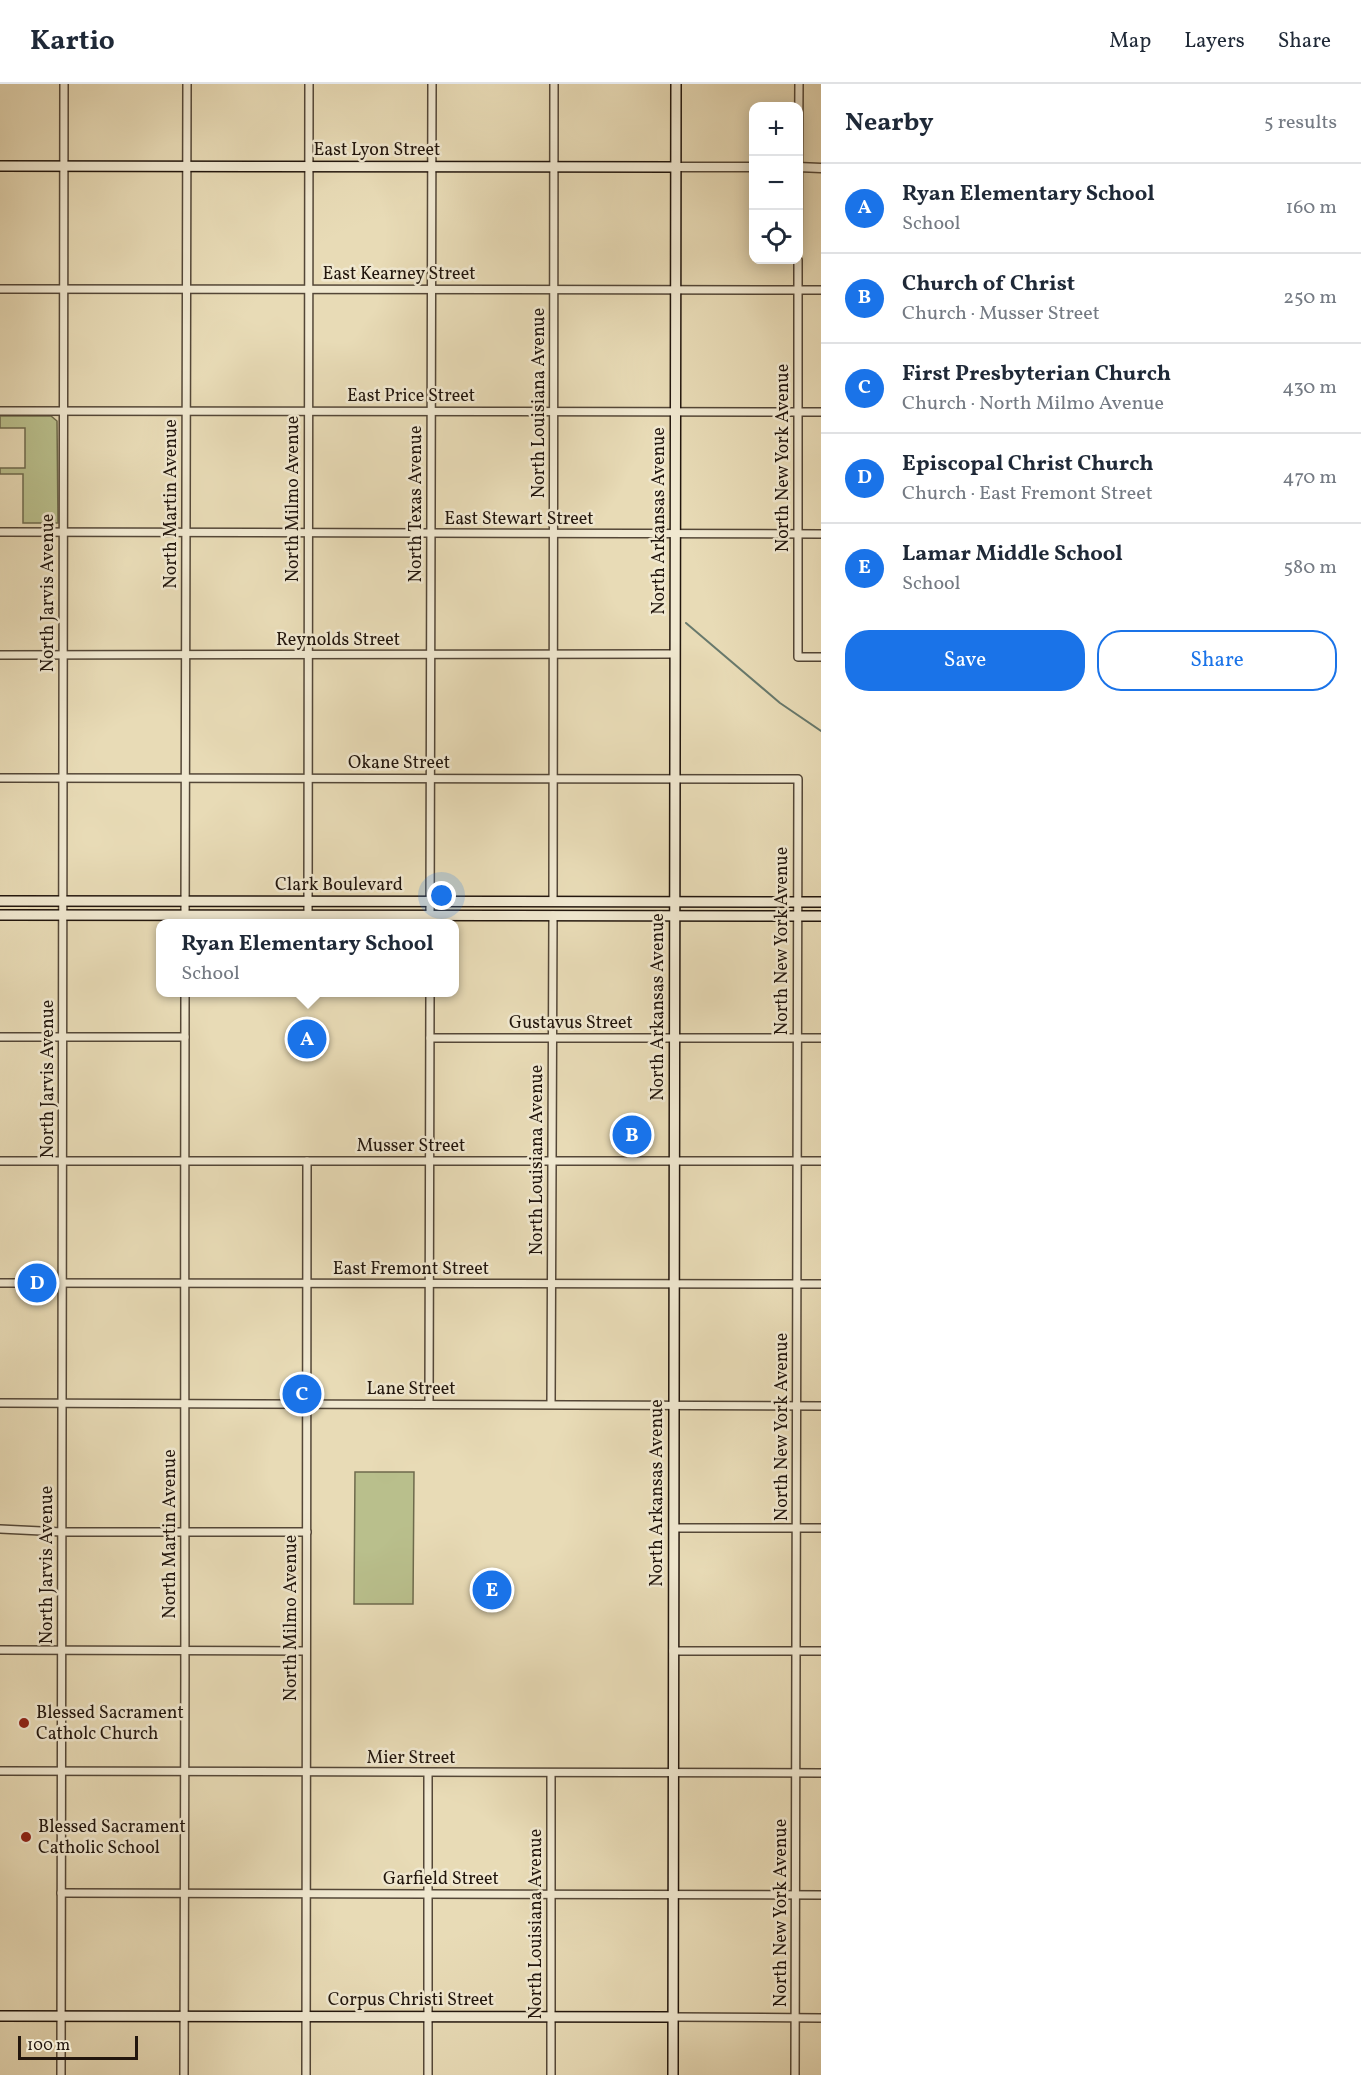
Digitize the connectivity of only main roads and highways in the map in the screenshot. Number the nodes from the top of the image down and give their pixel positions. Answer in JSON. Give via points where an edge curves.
{"nodes":[{"id":1,"x":676,"y":84,"type":"edge"},
{"id":2,"x":0,"y":166,"type":"edge"},
{"id":3,"x":676,"y":167,"type":"junction"},
{"id":4,"x":0,"y":901,"type":"edge"},
{"id":5,"x":675,"y":902,"type":"junction"},
{"id":6,"x":821,"y":902,"type":"edge"},
{"id":7,"x":0,"y":915,"type":"edge"},
{"id":8,"x":675,"y":916,"type":"junction"},
{"id":9,"x":821,"y":916,"type":"edge"},
{"id":10,"x":185,"y":919,"type":"edge"},
{"id":11,"x":430,"y":919,"type":"edge"},
{"id":12,"x":0,"y":2016,"type":"edge"},
{"id":13,"x":673,"y":2017,"type":"junction"},
{"id":14,"x":673,"y":2075,"type":"edge"}],
"edges":[{"from":1,"to":3,"type":"main road","name":"North Arkansas Avenue"},
{"from":2,"to":3,"type":"main road","name":"East Lyon Street"},
{"from":3,"to":5,"type":"main road","name":"North Arkansas Avenue"},
{"from":4,"to":5,"type":"main road","name":"Clark Boulevard"},
{"from":5,"to":6,"type":"main road","name":"Clark Boulevard"},
{"from":5,"to":8,"type":"main road","name":"North Arkansas Avenue"},
{"from":7,"to":10,"type":"main road","name":"Clark Boulevard"},
{"from":8,"to":9,"type":"main road","name":"Clark Boulevard"},
{"from":8,"to":11,"type":"main road","name":"Clark Boulevard"},
{"from":8,"to":13,"type":"main road","name":"North Arkansas Avenue"},
{"from":10,"to":11,"type":"main road","name":"Clark Boulevard","via":[[308,915]]},
{"from":12,"to":13,"type":"main road","name":"Corpus Christi Street"},
{"from":13,"to":14,"type":"main road","name":"North Arkansas Avenue"}]}
